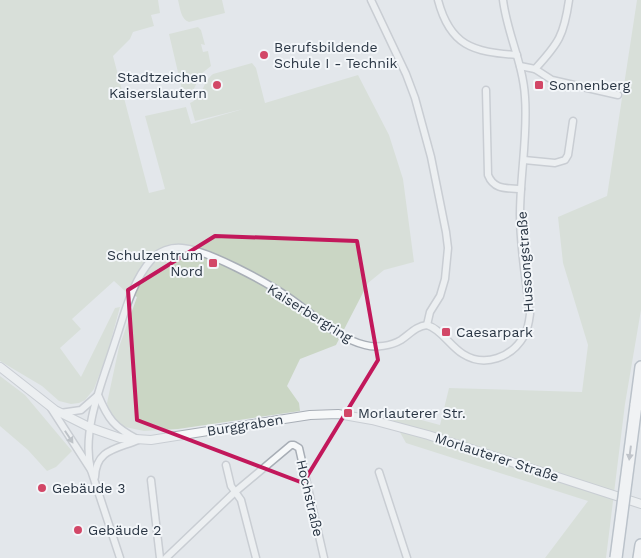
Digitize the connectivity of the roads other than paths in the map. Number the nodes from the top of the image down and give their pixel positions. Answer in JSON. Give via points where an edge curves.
{"nodes":[{"id":1,"x":371,"y":0,"type":"edge"},
{"id":2,"x":438,"y":0,"type":"edge"},
{"id":3,"x":503,"y":0,"type":"edge"},
{"id":4,"x":569,"y":0,"type":"edge"},
{"id":5,"x":517,"y":55,"type":"junction"},
{"id":6,"x":520,"y":66,"type":"junction"},
{"id":7,"x":535,"y":69,"type":"junction"},
{"id":8,"x":486,"y":90,"type":"dead end"},
{"id":9,"x":618,"y":96,"type":"dead end"},
{"id":10,"x":572,"y":121,"type":"dead end"},
{"id":11,"x":524,"y":160,"type":"junction"},
{"id":12,"x":521,"y":189,"type":"junction"},
{"id":13,"x":427,"y":325,"type":"junction"},
{"id":14,"x":0,"y":367,"type":"edge"},
{"id":15,"x":641,"y":368,"type":"edge"},
{"id":16,"x":98,"y":395,"type":"junction"},
{"id":17,"x":48,"y":403,"type":"junction"},
{"id":18,"x":60,"y":413,"type":"junction"},
{"id":19,"x":351,"y":416,"type":"joint"},
{"id":20,"x":90,"y":428,"type":"junction"},
{"id":21,"x":139,"y":440,"type":"junction"},
{"id":22,"x":226,"y":465,"type":"dead end"},
{"id":23,"x":91,"y":470,"type":"junction"},
{"id":24,"x":379,"y":472,"type":"dead end"},
{"id":25,"x":151,"y":480,"type":"dead end"},
{"id":26,"x":95,"y":481,"type":"junction"},
{"id":27,"x":235,"y":492,"type":"junction"},
{"id":28,"x":641,"y":504,"type":"edge"},
{"id":29,"x":641,"y":545,"type":"edge"},
{"id":30,"x":120,"y":558,"type":"edge"},
{"id":31,"x":160,"y":558,"type":"edge"},
{"id":32,"x":166,"y":558,"type":"edge"},
{"id":33,"x":256,"y":558,"type":"edge"},
{"id":34,"x":324,"y":558,"type":"edge"},
{"id":35,"x":407,"y":558,"type":"edge"},
{"id":36,"x":616,"y":558,"type":"edge"},
{"id":37,"x":639,"y":558,"type":"edge"}],
"edges":[{"from":1,"to":13,"type":"street","via":[[415,98],[446,232],[445,280]]},
{"from":2,"to":5,"type":"street","via":[[450,30],[468,46]]},
{"from":3,"to":5,"type":"street","name":"Hussongstraße"},
{"from":4,"to":7,"type":"street","via":[[564,31],[555,48]]},
{"from":5,"to":6,"type":"street","name":"Hussongstraße"},
{"from":6,"to":7,"type":"street"},
{"from":6,"to":11,"type":"street","name":"Hussongstraße","via":[[526,131]]},
{"from":7,"to":9,"type":"street","via":[[552,80]]},
{"from":8,"to":12,"type":"street","via":[[490,182],[501,188]]},
{"from":10,"to":11,"type":"street","via":[[565,160],[554,163]]},
{"from":11,"to":12,"type":"street","name":"Hussongstraße"},
{"from":12,"to":13,"type":"street","name":"Hussongstraße","via":[[521,248],[530,314],[525,335],[518,346],[499,359],[476,360],[464,355]]},
{"from":13,"to":16,"type":"street","name":"Kaiserbergring","via":[[417,327],[392,344],[366,346],[347,339],[287,296],[243,272],[202,253],[171,249],[152,258],[137,282]]},
{"from":14,"to":17,"type":"street","name":"Burggraben"},
{"from":15,"to":36,"type":"highway","one_way":true,"bridge":true},
{"from":16,"to":18,"type":"street","via":[[81,410]]},
{"from":16,"to":20,"type":"street","name":"Kaiserbergring"},
{"from":16,"to":21,"type":"street","via":[[109,419]]},
{"from":17,"to":18,"type":"street","name":"Burggraben"},
{"from":17,"to":23,"type":"street","one_way":true},
{"from":18,"to":20,"type":"street","name":"Burggraben"},
{"from":19,"to":21,"type":"street","name":"Burggraben","via":[[310,415]]},
{"from":19,"to":28,"type":"street","name":"Morlauterer Straße","via":[[428,435]]},
{"from":20,"to":21,"type":"street","name":"Burggraben","via":[[120,438]]},
{"from":20,"to":23,"type":"street","name":"Kaiserbergring","via":[[88,454]]},
{"from":21,"to":26,"type":"street","name":"Burggraben","via":[[102,456],[97,464]]},
{"from":22,"to":27,"type":"street","via":[[230,486]]},
{"from":23,"to":26,"type":"street"},
{"from":24,"to":35,"type":"street"},
{"from":25,"to":31,"type":"street"},
{"from":26,"to":30,"type":"street"},
{"from":27,"to":32,"type":"street"},
{"from":27,"to":33,"type":"street","via":[[241,500]]},
{"from":27,"to":34,"type":"street","name":"Hochstraße","via":[[291,445],[297,445]]},
{"from":29,"to":37,"type":"highway"}]}
